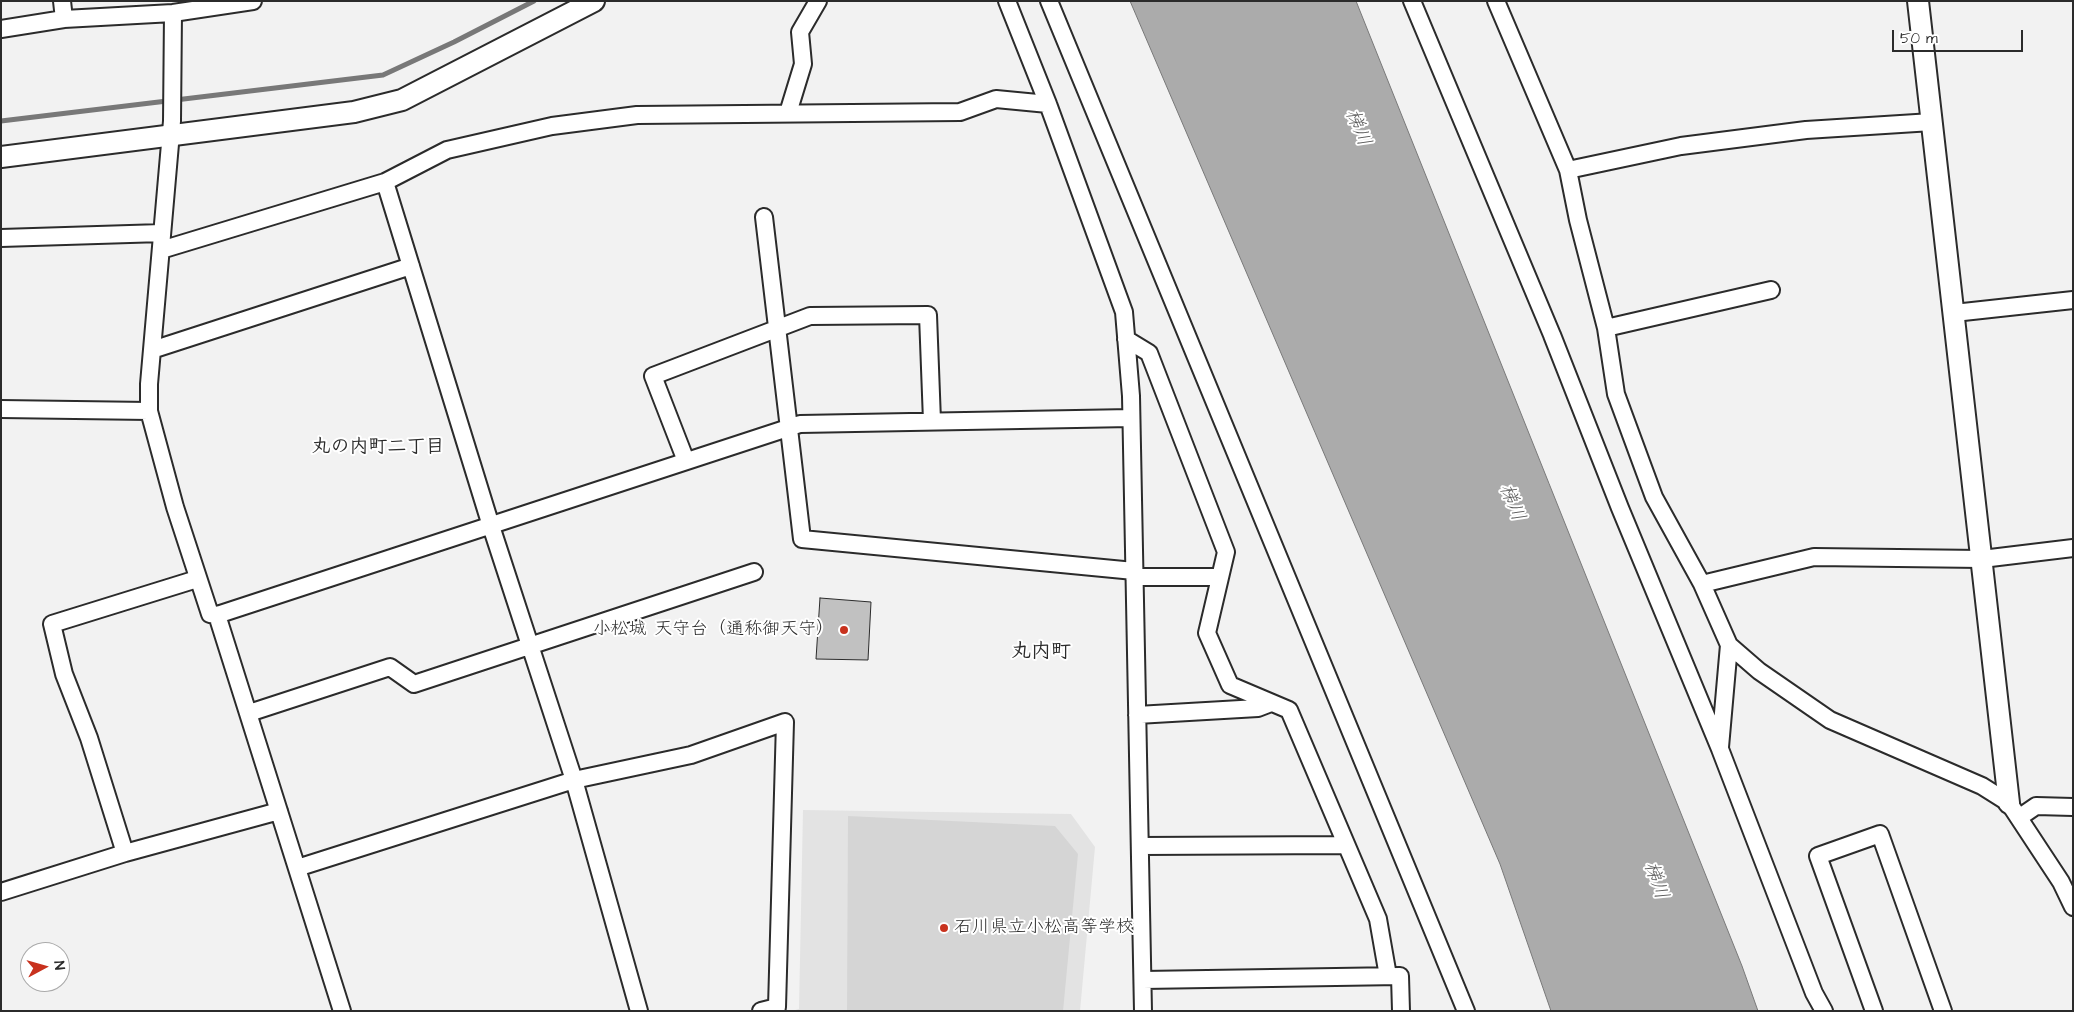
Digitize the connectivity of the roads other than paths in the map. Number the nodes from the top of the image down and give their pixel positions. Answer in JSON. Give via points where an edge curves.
{"nodes":[{"id":1,"x":62,"y":1,"type":"edge"},
{"id":2,"x":253,"y":1,"type":"edge"},
{"id":3,"x":594,"y":1,"type":"edge"},
{"id":4,"x":818,"y":1,"type":"edge"},
{"id":5,"x":1006,"y":1,"type":"edge"},
{"id":6,"x":1049,"y":1,"type":"edge"},
{"id":7,"x":1412,"y":1,"type":"edge"},
{"id":8,"x":1496,"y":1,"type":"edge"},
{"id":9,"x":1918,"y":1,"type":"edge"},
{"id":10,"x":173,"y":12,"type":"junction"},
{"id":11,"x":64,"y":19,"type":"junction"},
{"id":12,"x":1,"y":29,"type":"edge"},
{"id":13,"x":1048,"y":104,"type":"junction"},
{"id":14,"x":788,"y":113,"type":"junction"},
{"id":15,"x":1932,"y":122,"type":"junction"},
{"id":16,"x":171,"y":129,"type":"junction"},
{"id":17,"x":1,"y":157,"type":"edge"},
{"id":18,"x":1568,"y":170,"type":"junction"},
{"id":19,"x":385,"y":182,"type":"junction"},
{"id":20,"x":764,"y":217,"type":"dead end"},
{"id":21,"x":162,"y":233,"type":"junction"},
{"id":22,"x":1,"y":238,"type":"edge"},
{"id":23,"x":161,"y":250,"type":"junction"},
{"id":24,"x":410,"y":266,"type":"junction"},
{"id":25,"x":1771,"y":290,"type":"dead end"},
{"id":26,"x":2073,"y":300,"type":"edge"},
{"id":27,"x":1954,"y":313,"type":"junction"},
{"id":28,"x":1606,"y":328,"type":"junction"},
{"id":29,"x":777,"y":329,"type":"junction"},
{"id":30,"x":1126,"y":339,"type":"junction"},
{"id":31,"x":152,"y":350,"type":"junction"},
{"id":32,"x":1,"y":409,"type":"edge"},
{"id":33,"x":149,"y":411,"type":"junction"},
{"id":34,"x":1131,"y":418,"type":"junction"},
{"id":35,"x":932,"y":421,"type":"junction"},
{"id":36,"x":789,"y":428,"type":"junction"},
{"id":37,"x":686,"y":461,"type":"junction"},
{"id":38,"x":491,"y":526,"type":"junction"},
{"id":39,"x":2073,"y":548,"type":"edge"},
{"id":40,"x":1982,"y":559,"type":"junction"},
{"id":41,"x":754,"y":572,"type":"dead end"},
{"id":42,"x":1134,"y":574,"type":"junction"},
{"id":43,"x":1220,"y":577,"type":"junction"},
{"id":44,"x":197,"y":579,"type":"junction"},
{"id":45,"x":1702,"y":584,"type":"junction"},
{"id":46,"x":218,"y":614,"type":"junction"},
{"id":47,"x":1729,"y":645,"type":"junction"},
{"id":48,"x":530,"y":646,"type":"junction"},
{"id":49,"x":1271,"y":703,"type":"junction"},
{"id":50,"x":249,"y":713,"type":"junction"},
{"id":51,"x":1137,"y":715,"type":"junction"},
{"id":52,"x":1720,"y":749,"type":"junction"},
{"id":53,"x":574,"y":780,"type":"junction"},
{"id":54,"x":2073,"y":807,"type":"edge"},
{"id":55,"x":2014,"y":810,"type":"junction"},
{"id":56,"x":279,"y":811,"type":"junction"},
{"id":57,"x":1346,"y":845,"type":"junction"},
{"id":58,"x":1140,"y":846,"type":"junction"},
{"id":59,"x":125,"y":852,"type":"junction"},
{"id":60,"x":297,"y":868,"type":"junction"},
{"id":61,"x":1,"y":892,"type":"edge"},
{"id":62,"x":2073,"y":907,"type":"edge"},
{"id":63,"x":1388,"y":976,"type":"junction"},
{"id":64,"x":1143,"y":980,"type":"junction"},
{"id":65,"x":342,"y":1011,"type":"edge"},
{"id":66,"x":639,"y":1011,"type":"edge"},
{"id":67,"x":761,"y":1011,"type":"edge"},
{"id":68,"x":1143,"y":1011,"type":"edge"},
{"id":69,"x":1401,"y":1011,"type":"edge"},
{"id":70,"x":1466,"y":1011,"type":"edge"},
{"id":71,"x":1824,"y":1011,"type":"edge"},
{"id":72,"x":1874,"y":1011,"type":"edge"},
{"id":73,"x":1943,"y":1011,"type":"edge"}],
"edges":[{"from":1,"to":11,"type":"street"},
{"from":2,"to":10,"type":"street"},
{"from":3,"to":16,"type":"street","via":[[402,100],[354,112]]},
{"from":4,"to":14,"type":"street","via":[[800,32],[803,64]]},
{"from":5,"to":13,"type":"street"},
{"from":6,"to":70,"type":"street"},
{"from":7,"to":52,"type":"street","via":[[1492,188]]},
{"from":8,"to":18,"type":"street"},
{"from":9,"to":15,"type":"street"},
{"from":10,"to":11,"type":"street"},
{"from":10,"to":16,"type":"street"},
{"from":11,"to":12,"type":"street"},
{"from":13,"to":14,"type":"street","via":[[996,99],[960,112]]},
{"from":13,"to":30,"type":"street","via":[[1124,312]]},
{"from":14,"to":19,"type":"street","via":[[637,115],[552,126],[447,150]]},
{"from":15,"to":18,"type":"street","via":[[1806,130],[1681,146]]},
{"from":15,"to":27,"type":"street"},
{"from":16,"to":17,"type":"street"},
{"from":16,"to":21,"type":"street"},
{"from":18,"to":28,"type":"street"},
{"from":19,"to":23,"type":"street"},
{"from":19,"to":24,"type":"street"},
{"from":20,"to":29,"type":"street"},
{"from":21,"to":22,"type":"street"},
{"from":21,"to":23,"type":"street"},
{"from":23,"to":31,"type":"street"},
{"from":24,"to":31,"type":"street"},
{"from":24,"to":38,"type":"street"},
{"from":25,"to":28,"type":"street"},
{"from":26,"to":27,"type":"street"},
{"from":27,"to":40,"type":"street"},
{"from":28,"to":45,"type":"street","via":[[1616,394],[1654,497]]},
{"from":29,"to":35,"type":"street","via":[[810,316],[928,315]]},
{"from":29,"to":36,"type":"street"},
{"from":29,"to":37,"type":"street","via":[[653,376]]},
{"from":30,"to":34,"type":"street"},
{"from":30,"to":43,"type":"street","via":[[1148,353],[1226,552]]},
{"from":31,"to":33,"type":"street"},
{"from":32,"to":33,"type":"street"},
{"from":33,"to":44,"type":"street"},
{"from":34,"to":35,"type":"street"},
{"from":34,"to":42,"type":"street"},
{"from":35,"to":36,"type":"street","via":[[800,424]]},
{"from":36,"to":37,"type":"street"},
{"from":36,"to":42,"type":"street","via":[[802,539]]},
{"from":37,"to":38,"type":"street"},
{"from":38,"to":46,"type":"street"},
{"from":38,"to":48,"type":"street"},
{"from":39,"to":40,"type":"street"},
{"from":40,"to":45,"type":"street","via":[[1814,557]]},
{"from":40,"to":55,"type":"street"},
{"from":41,"to":48,"type":"street"},
{"from":42,"to":43,"type":"street"},
{"from":42,"to":51,"type":"street"},
{"from":43,"to":49,"type":"street","via":[[1207,633],[1230,685]]},
{"from":44,"to":46,"type":"street","via":[[210,614]]},
{"from":44,"to":59,"type":"street","via":[[52,624],[64,674],[89,738]]},
{"from":45,"to":47,"type":"street"},
{"from":46,"to":50,"type":"street"},
{"from":47,"to":52,"type":"street"},
{"from":47,"to":55,"type":"street","via":[[1759,671],[1830,720],[1982,786]]},
{"from":48,"to":50,"type":"street","via":[[414,684],[390,667]]},
{"from":48,"to":53,"type":"street"},
{"from":49,"to":51,"type":"street","via":[[1258,708]]},
{"from":49,"to":57,"type":"street","via":[[1288,710]]},
{"from":50,"to":56,"type":"street"},
{"from":51,"to":58,"type":"street"},
{"from":52,"to":71,"type":"street","via":[[1814,993]]},
{"from":53,"to":60,"type":"street"},
{"from":53,"to":66,"type":"street"},
{"from":53,"to":67,"type":"street","via":[[691,755],[784,722],[777,1007]]},
{"from":54,"to":55,"type":"street","via":[[2036,806]]},
{"from":55,"to":62,"type":"street","via":[[2061,882]]},
{"from":56,"to":59,"type":"street"},
{"from":56,"to":60,"type":"street"},
{"from":57,"to":58,"type":"street"},
{"from":57,"to":63,"type":"street","via":[[1378,919]]},
{"from":58,"to":64,"type":"street"},
{"from":59,"to":61,"type":"street"},
{"from":60,"to":65,"type":"street"},
{"from":63,"to":64,"type":"street"},
{"from":63,"to":69,"type":"street","via":[[1400,976]]},
{"from":64,"to":68,"type":"street"},
{"from":72,"to":73,"type":"street","via":[[1818,856],[1880,834]]}]}
